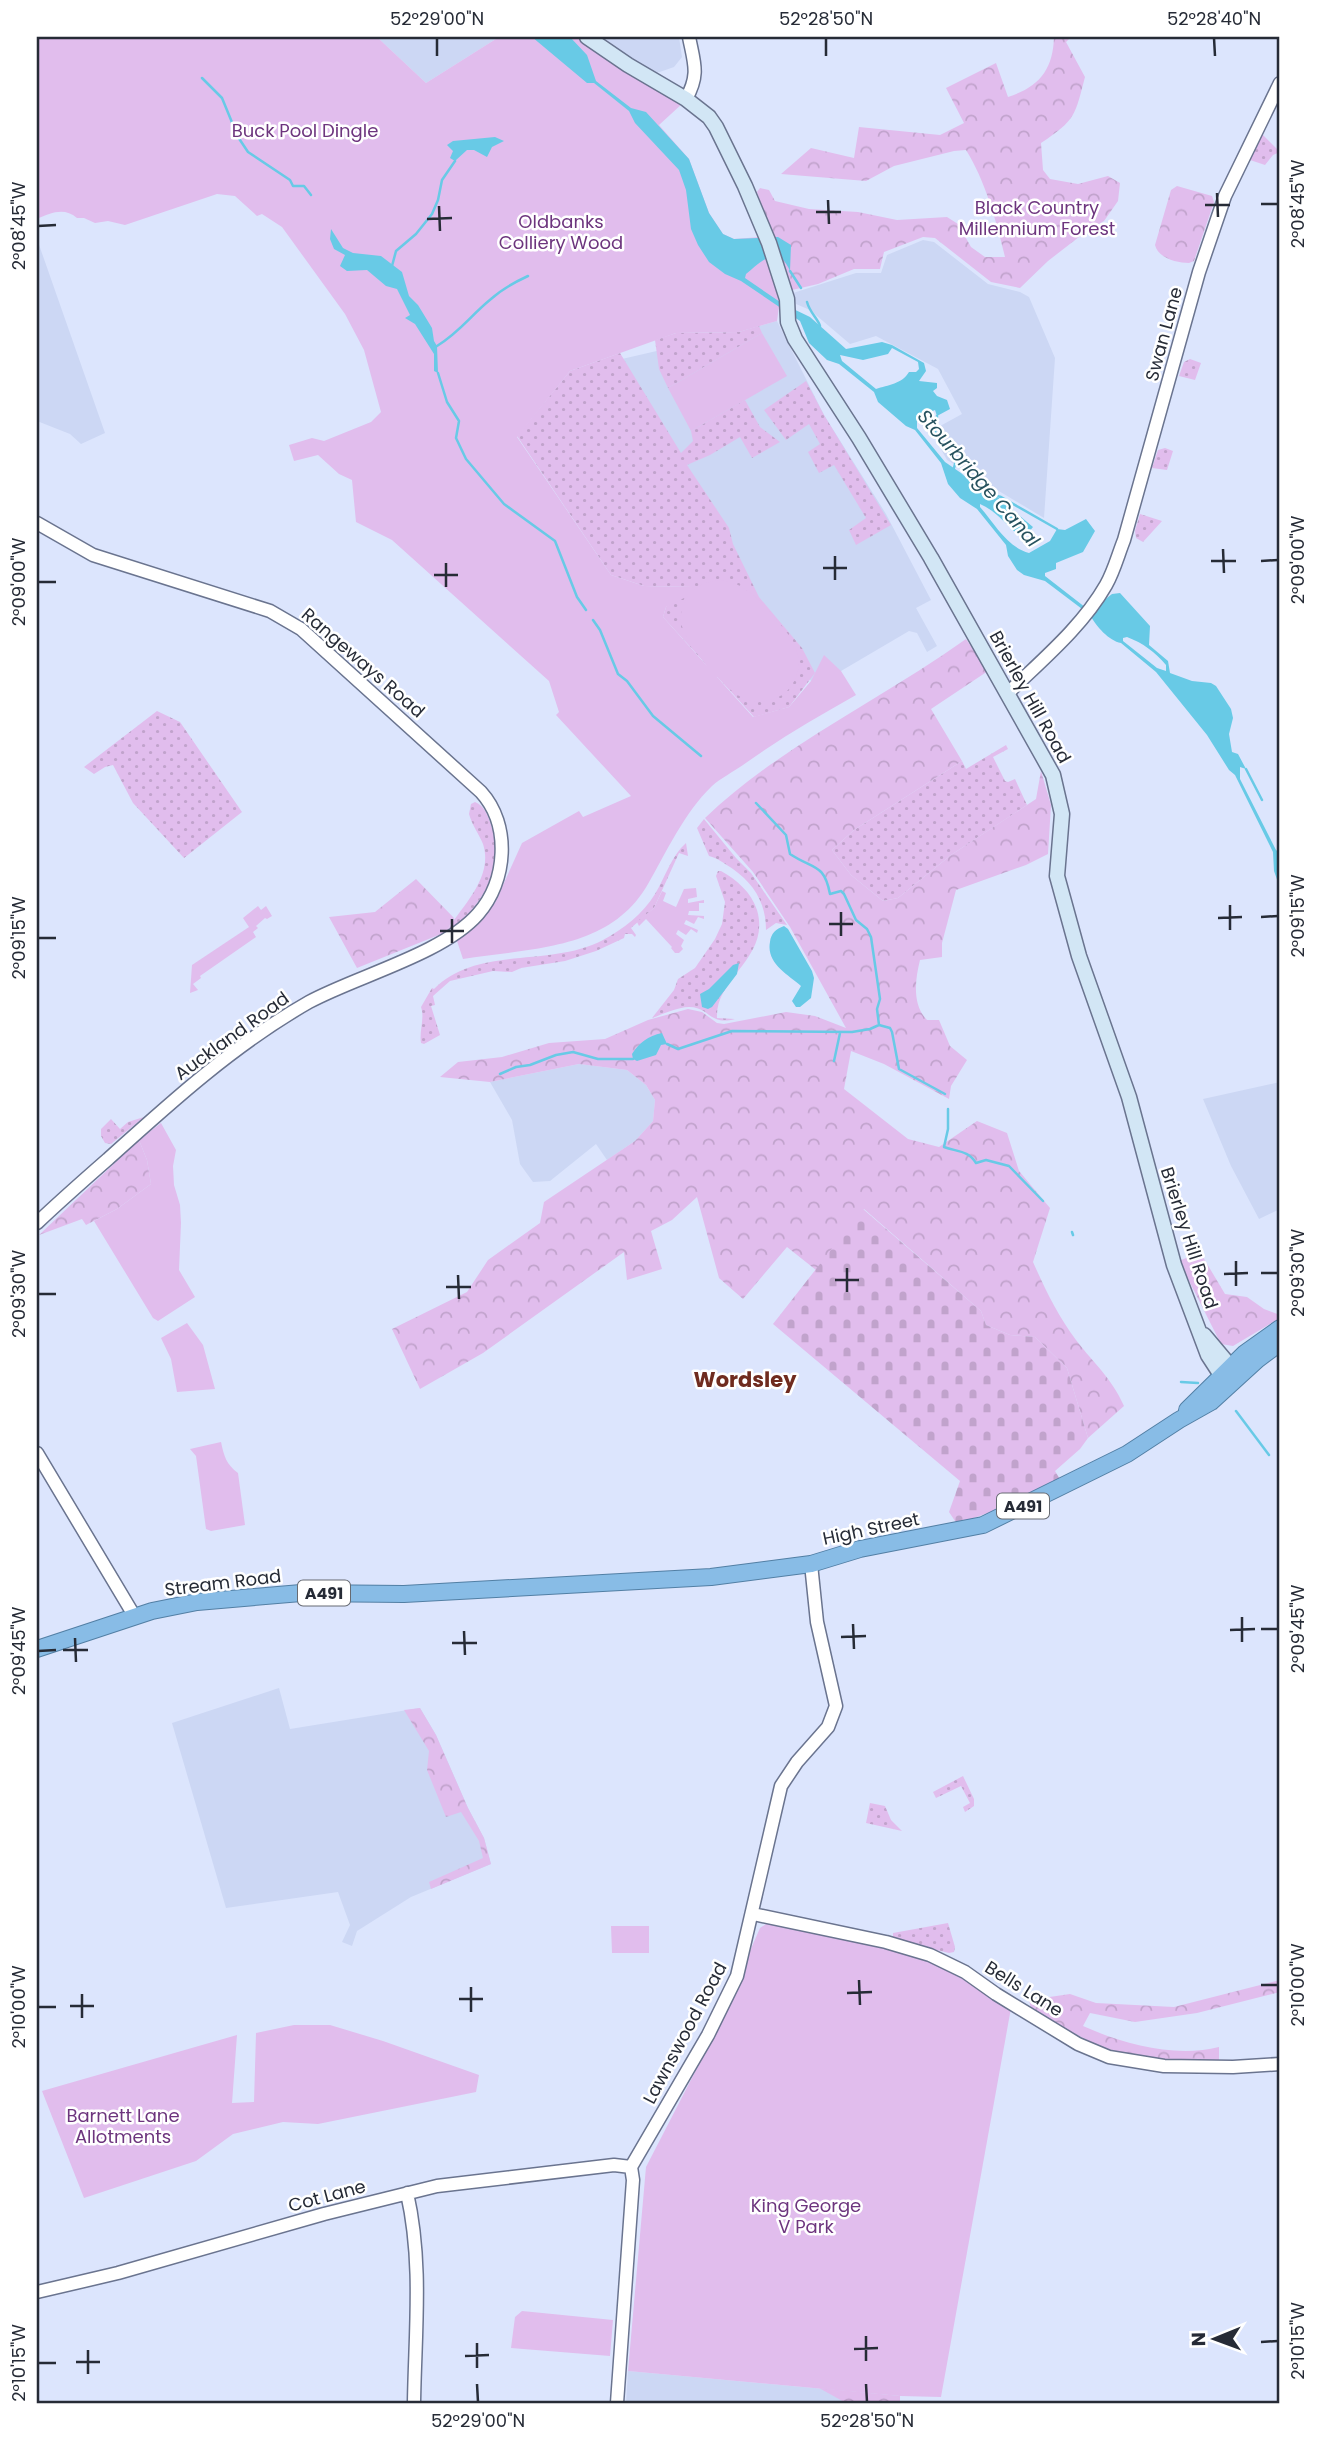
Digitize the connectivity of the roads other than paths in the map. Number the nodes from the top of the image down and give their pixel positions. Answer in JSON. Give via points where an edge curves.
{"nodes":[{"id":1,"x":587,"y":37,"type":"edge"},
{"id":2,"x":689,"y":37,"type":"edge"},
{"id":3,"x":1280,"y":83,"type":"edge"},
{"id":4,"x":686,"y":99,"type":"junction"},
{"id":5,"x":37,"y":523,"type":"edge"},
{"id":6,"x":1008,"y":693,"type":"junction"},
{"id":7,"x":502,"y":842,"type":"joint"},
{"id":8,"x":37,"y":1223,"type":"edge"},
{"id":9,"x":1280,"y":1328,"type":"edge"},
{"id":10,"x":1280,"y":1343,"type":"edge"},
{"id":11,"x":1229,"y":1374,"type":"junction"},
{"id":12,"x":37,"y":1453,"type":"edge"},
{"id":13,"x":811,"y":1564,"type":"junction"},
{"id":14,"x":546,"y":1586,"type":"joint"},
{"id":15,"x":135,"y":1617,"type":"junction"},
{"id":16,"x":37,"y":1649,"type":"edge"},
{"id":17,"x":753,"y":1914,"type":"junction"},
{"id":18,"x":1280,"y":2064,"type":"edge"},
{"id":19,"x":631,"y":2167,"type":"junction"},
{"id":20,"x":407,"y":2193,"type":"junction"},
{"id":21,"x":37,"y":2292,"type":"edge"},
{"id":22,"x":414,"y":2403,"type":"edge"},
{"id":23,"x":617,"y":2403,"type":"edge"}],
"edges":[{"from":1,"to":4,"type":"main road"},
{"from":2,"to":4,"type":"street","via":[[696,69],[695,84]]},
{"from":3,"to":6,"type":"street","name":"Swan Lane","via":[[1225,196],[1111,574],[1060,643]]},
{"from":4,"to":6,"type":"main road","name":"Brierley Hill Road","via":[[716,127],[745,186],[769,243],[795,339],[866,449]]},
{"from":5,"to":7,"type":"street","name":"Rangeways Road","via":[[93,555],[270,611],[301,629],[481,792],[491,805]]},
{"from":6,"to":11,"type":"main road","name":"Brierley Hill Road","via":[[1053,775],[1062,814],[1057,876],[1062,899],[1129,1097],[1169,1252],[1208,1355]]},
{"from":7,"to":8,"type":"street","name":"Auckland Road","via":[[493,889],[470,922],[431,947],[310,1002],[248,1042],[149,1121]]},
{"from":9,"to":11,"type":"highway","name":"High Street","number":"A491"},
{"from":10,"to":11,"type":"highway","name":"High Street","number":"A491"},
{"from":11,"to":13,"type":"highway","name":"High Street","number":"A491","via":[[1211,1402],[1115,1460],[983,1525],[859,1549]]},
{"from":12,"to":15,"type":"street"},
{"from":13,"to":14,"type":"highway","name":"High Street","number":"A491","via":[[711,1577]]},
{"from":13,"to":17,"type":"street","name":"Lawnswood Road","via":[[817,1622],[836,1706],[828,1727],[797,1762],[778,1795]]},
{"from":14,"to":15,"type":"highway","name":"Stream Road","number":"A491","via":[[404,1594],[291,1594],[197,1602]]},
{"from":15,"to":16,"type":"highway","name":"Stream Road","number":"A491"},
{"from":17,"to":18,"type":"street","name":"Bells Lane","via":[[930,1955],[1079,2044],[1109,2057],[1164,2066]]},
{"from":17,"to":19,"type":"street","name":"Lawnswood Road","via":[[737,1976]]},
{"from":19,"to":20,"type":"street","name":"Cot Lane","via":[[492,2179]]},
{"from":19,"to":23,"type":"street"},
{"from":20,"to":21,"type":"street","name":"Cot Lane"},
{"from":20,"to":22,"type":"street","via":[[415,2226],[418,2276]]}]}
